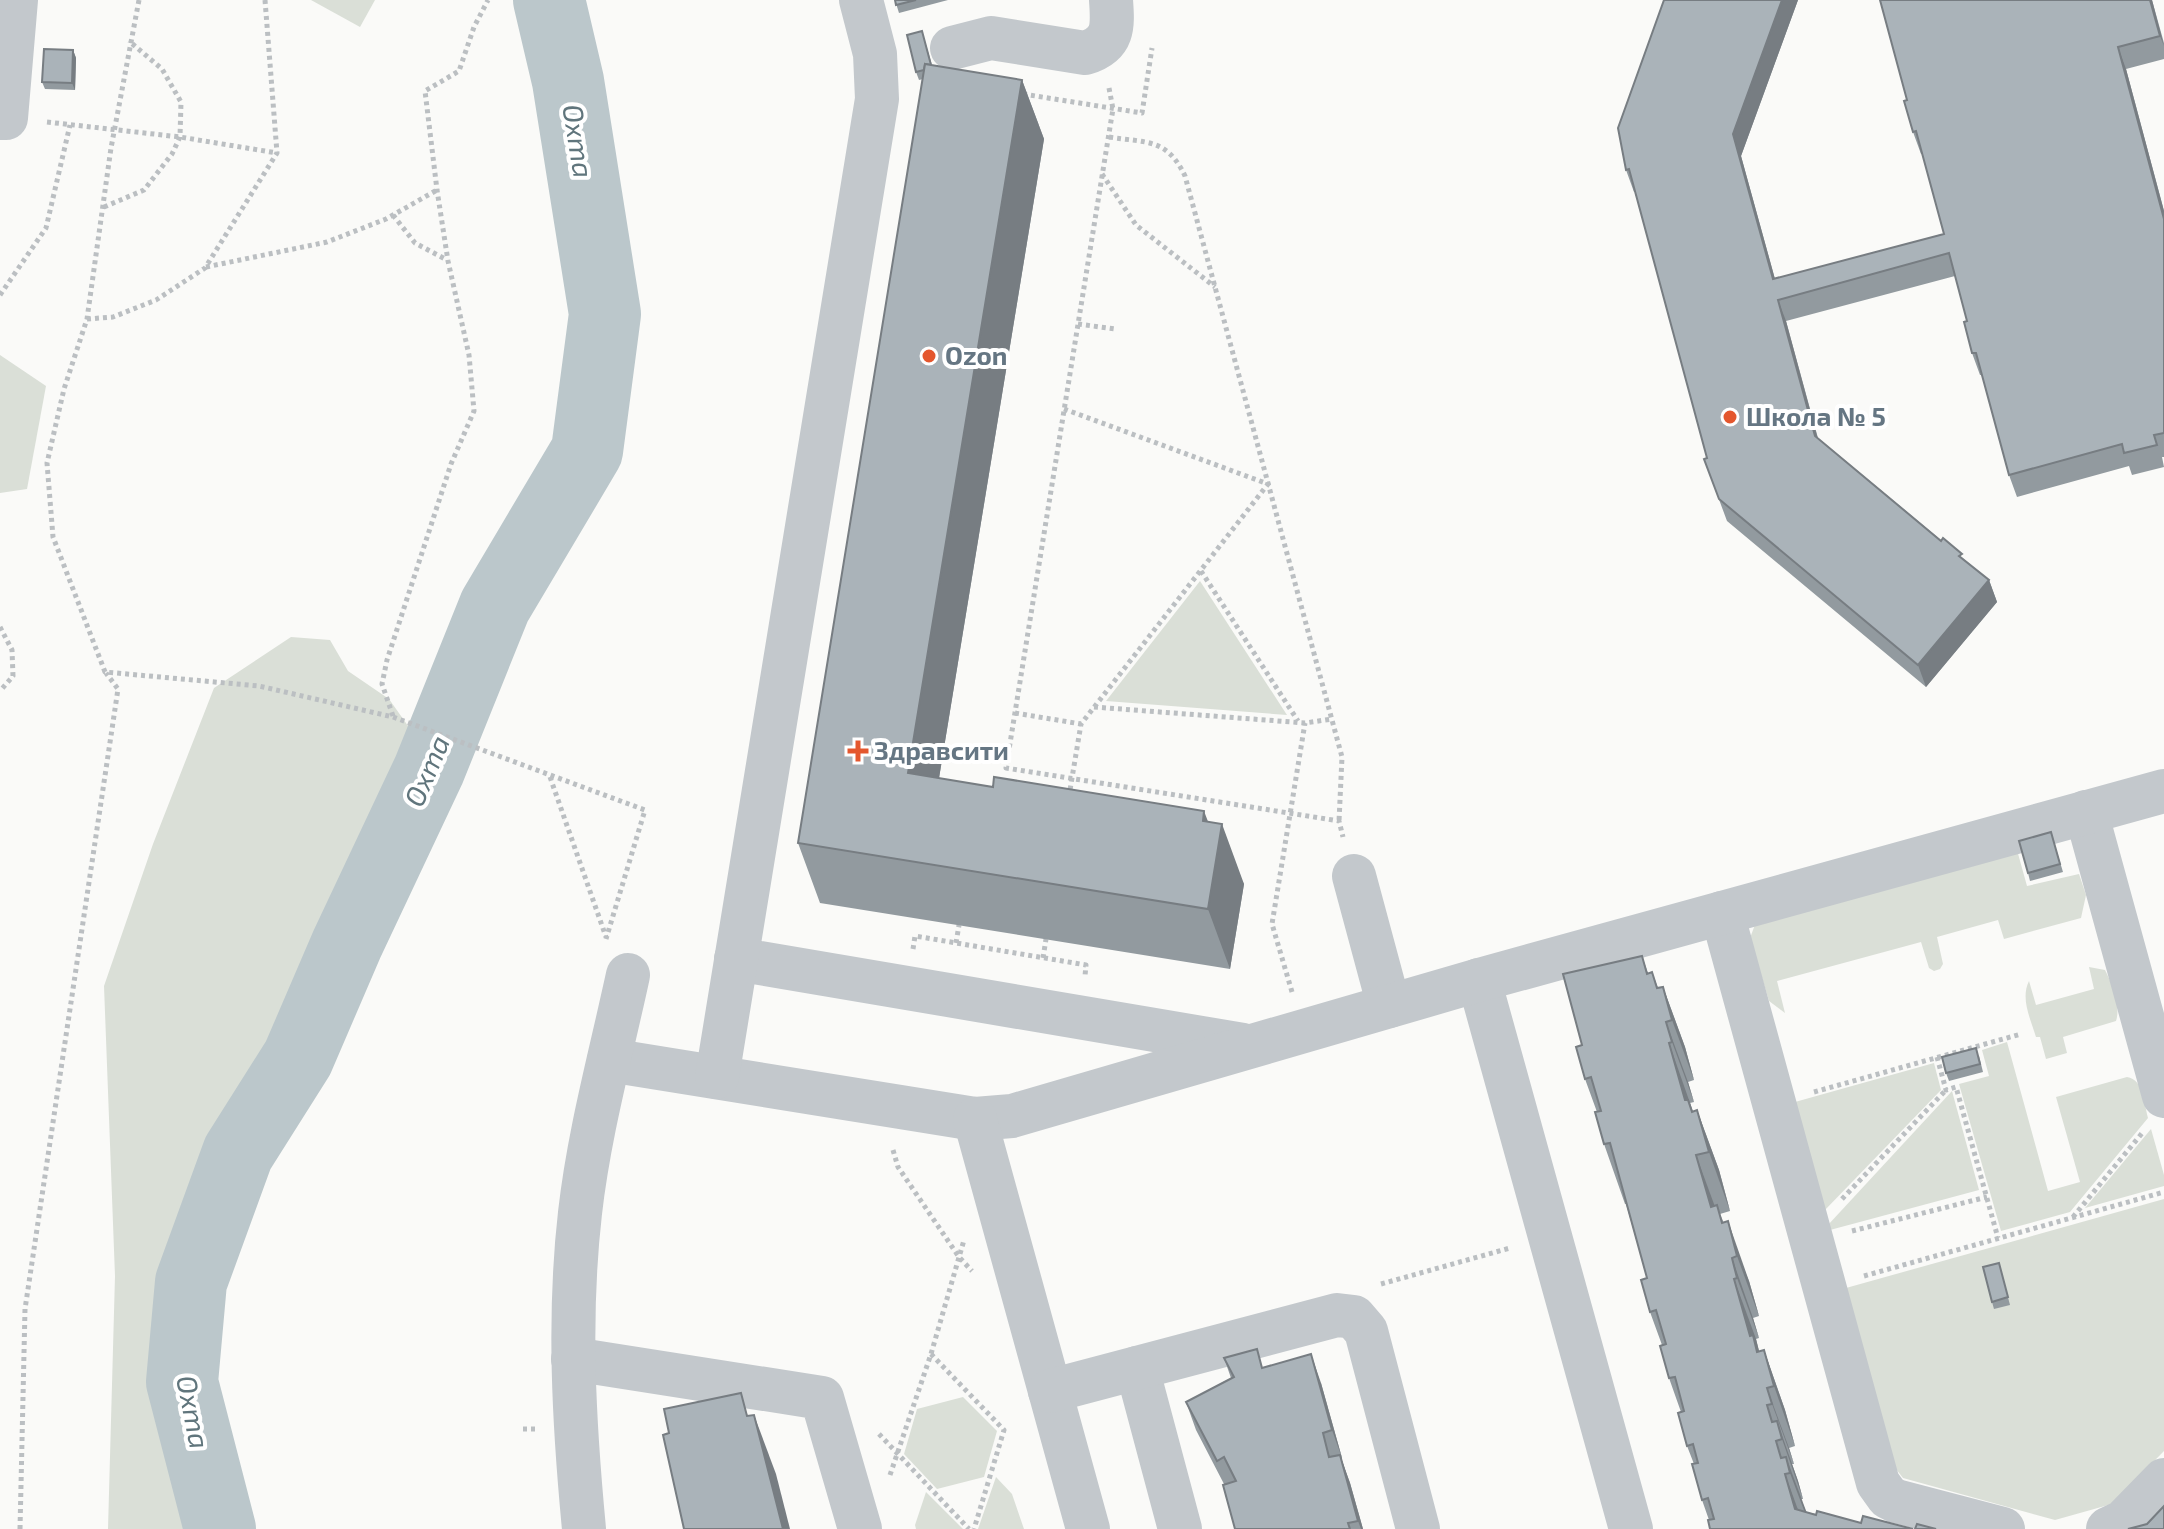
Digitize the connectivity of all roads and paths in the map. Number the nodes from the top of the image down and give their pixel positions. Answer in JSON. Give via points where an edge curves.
{"nodes":[{"id":1,"x":16,"y":0,"type":"edge"},
{"id":2,"x":139,"y":0,"type":"edge"},
{"id":3,"x":265,"y":0,"type":"edge"},
{"id":4,"x":488,"y":0,"type":"edge"},
{"id":5,"x":861,"y":0,"type":"edge"},
{"id":6,"x":1111,"y":0,"type":"edge"},
{"id":7,"x":129,"y":41,"type":"junction"},
{"id":8,"x":952,"y":48,"type":"dead end"},
{"id":9,"x":3,"y":118,"type":"edge"},
{"id":10,"x":1111,"y":121,"type":"dead end"},
{"id":11,"x":70,"y":125,"type":"junction"},
{"id":12,"x":114,"y":130,"type":"junction"},
{"id":13,"x":180,"y":137,"type":"junction"},
{"id":14,"x":1108,"y":137,"type":"junction"},
{"id":15,"x":277,"y":153,"type":"junction"},
{"id":16,"x":1102,"y":174,"type":"junction"},
{"id":17,"x":437,"y":190,"type":"junction"},
{"id":18,"x":103,"y":207,"type":"junction"},
{"id":19,"x":393,"y":215,"type":"junction"},
{"id":20,"x":448,"y":261,"type":"junction"},
{"id":21,"x":205,"y":268,"type":"junction"},
{"id":22,"x":1216,"y":288,"type":"junction"},
{"id":23,"x":0,"y":295,"type":"edge"},
{"id":24,"x":87,"y":319,"type":"junction"},
{"id":25,"x":1078,"y":324,"type":"junction"},
{"id":26,"x":1115,"y":329,"type":"dead end"},
{"id":27,"x":1064,"y":409,"type":"junction"},
{"id":28,"x":1268,"y":484,"type":"junction"},
{"id":29,"x":1201,"y":571,"type":"junction"},
{"id":30,"x":0,"y":627,"type":"edge"},
{"id":31,"x":105,"y":672,"type":"junction"},
{"id":32,"x":0,"y":691,"type":"edge"},
{"id":33,"x":1094,"y":707,"type":"junction"},
{"id":34,"x":1014,"y":713,"type":"junction"},
{"id":35,"x":393,"y":717,"type":"junction"},
{"id":36,"x":1332,"y":719,"type":"junction"},
{"id":37,"x":1302,"y":722,"type":"junction"},
{"id":38,"x":1081,"y":724,"type":"junction"},
{"id":39,"x":1006,"y":768,"type":"junction"},
{"id":40,"x":550,"y":776,"type":"junction"},
{"id":41,"x":1072,"y":779,"type":"junction"},
{"id":42,"x":998,"y":781,"type":"edge"},
{"id":43,"x":2164,"y":791,"type":"edge"},
{"id":44,"x":1068,"y":807,"type":"edge"},
{"id":45,"x":2086,"y":812,"type":"junction"},
{"id":46,"x":1291,"y":814,"type":"junction"},
{"id":47,"x":1339,"y":821,"type":"junction"},
{"id":48,"x":1354,"y":876,"type":"joint"},
{"id":49,"x":1722,"y":913,"type":"junction"},
{"id":50,"x":959,"y":925,"type":"edge"},
{"id":51,"x":606,"y":937,"type":"junction"},
{"id":52,"x":1046,"y":939,"type":"edge"},
{"id":53,"x":956,"y":943,"type":"edge"},
{"id":54,"x":1043,"y":958,"type":"edge"},
{"id":55,"x":736,"y":959,"type":"junction"},
{"id":56,"x":628,"y":975,"type":"joint"},
{"id":57,"x":1479,"y":980,"type":"junction"},
{"id":58,"x":1389,"y":1006,"type":"junction"},
{"id":59,"x":1304,"y":1031,"type":"junction"},
{"id":60,"x":2021,"y":1034,"type":"dead end"},
{"id":61,"x":1252,"y":1046,"type":"junction"},
{"id":62,"x":1937,"y":1057,"type":"junction"},
{"id":63,"x":609,"y":1060,"type":"junction"},
{"id":64,"x":717,"y":1077,"type":"junction"},
{"id":65,"x":1946,"y":1090,"type":"junction"},
{"id":66,"x":880,"y":1103,"type":"junction"},
{"id":67,"x":1774,"y":1103,"type":"junction"},
{"id":68,"x":2157,"y":1110,"type":"edge"},
{"id":69,"x":975,"y":1119,"type":"junction"},
{"id":70,"x":2164,"y":1192,"type":"edge"},
{"id":71,"x":1987,"y":1197,"type":"junction"},
{"id":72,"x":2072,"y":1218,"type":"junction"},
{"id":73,"x":967,"y":1231,"type":"dead end"},
{"id":74,"x":1550,"y":1238,"type":"junction"},
{"id":75,"x":1811,"y":1238,"type":"junction"},
{"id":76,"x":1998,"y":1238,"type":"junction"},
{"id":77,"x":959,"y":1257,"type":"junction"},
{"id":78,"x":976,"y":1276,"type":"dead end"},
{"id":79,"x":1825,"y":1287,"type":"junction"},
{"id":80,"x":1354,"y":1317,"type":"junction"},
{"id":81,"x":931,"y":1354,"type":"junction"},
{"id":82,"x":573,"y":1359,"type":"junction"},
{"id":83,"x":1137,"y":1368,"type":"junction"},
{"id":84,"x":1050,"y":1391,"type":"junction"},
{"id":85,"x":822,"y":1398,"type":"junction"},
{"id":86,"x":897,"y":1454,"type":"junction"},
{"id":87,"x":2164,"y":1480,"type":"edge"},
{"id":88,"x":887,"y":1484,"type":"dead end"},
{"id":89,"x":1918,"y":1518,"type":"edge"},
{"id":90,"x":20,"y":1529,"type":"edge"},
{"id":91,"x":584,"y":1529,"type":"edge"},
{"id":92,"x":860,"y":1529,"type":"edge"},
{"id":93,"x":971,"y":1529,"type":"edge"},
{"id":94,"x":1088,"y":1529,"type":"edge"},
{"id":95,"x":1180,"y":1529,"type":"edge"},
{"id":96,"x":1418,"y":1529,"type":"edge"},
{"id":97,"x":1631,"y":1529,"type":"edge"},
{"id":98,"x":2003,"y":1529,"type":"edge"},
{"id":99,"x":2108,"y":1529,"type":"edge"}],
"edges":[{"from":1,"to":9,"type":"street"},
{"from":2,"to":7,"type":"path"},
{"from":3,"to":15,"type":"path"},
{"from":4,"to":17,"type":"path","via":[[459,71],[425,91]]},
{"from":5,"to":55,"type":"street","via":[[875,54],[877,99]]},
{"from":6,"to":8,"type":"street","via":[[1110,36],[1100,49],[1085,53],[991,38]]},
{"from":7,"to":12,"type":"path"},
{"from":7,"to":13,"type":"path","via":[[162,69],[181,102]]},
{"from":9,"to":11,"type":"path"},
{"from":10,"to":14,"type":"path"},
{"from":11,"to":12,"type":"path"},
{"from":11,"to":23,"type":"path","via":[[46,228]]},
{"from":12,"to":13,"type":"path"},
{"from":12,"to":18,"type":"path"},
{"from":13,"to":15,"type":"path"},
{"from":13,"to":18,"type":"path","via":[[144,190]]},
{"from":14,"to":16,"type":"path"},
{"from":14,"to":22,"type":"path","via":[[1158,145],[1175,155]]},
{"from":15,"to":21,"type":"path"},
{"from":16,"to":22,"type":"path","via":[[1136,225]]},
{"from":16,"to":25,"type":"path"},
{"from":17,"to":19,"type":"path"},
{"from":17,"to":20,"type":"path"},
{"from":18,"to":24,"type":"path"},
{"from":19,"to":20,"type":"path","via":[[415,243]]},
{"from":19,"to":21,"type":"path","via":[[327,242]]},
{"from":20,"to":35,"type":"path","via":[[469,355],[474,411],[451,464],[387,660],[382,684]]},
{"from":21,"to":24,"type":"path","via":[[156,300],[113,317]]},
{"from":22,"to":28,"type":"path"},
{"from":24,"to":31,"type":"path","via":[[47,463],[53,537]]},
{"from":25,"to":26,"type":"path"},
{"from":25,"to":27,"type":"path"},
{"from":27,"to":28,"type":"path"},
{"from":27,"to":34,"type":"path"},
{"from":28,"to":29,"type":"path"},
{"from":28,"to":36,"type":"path"},
{"from":29,"to":33,"type":"path"},
{"from":29,"to":37,"type":"path"},
{"from":30,"to":32,"type":"path","via":[[12,650],[13,676]]},
{"from":31,"to":35,"type":"path","via":[[259,686]]},
{"from":31,"to":90,"type":"path","via":[[118,689],[25,1309]]},
{"from":33,"to":37,"type":"path"},
{"from":33,"to":38,"type":"path"},
{"from":34,"to":38,"type":"path"},
{"from":34,"to":39,"type":"path"},
{"from":35,"to":40,"type":"path"},
{"from":36,"to":37,"type":"path"},
{"from":36,"to":47,"type":"path","via":[[1342,757]]},
{"from":37,"to":46,"type":"path"},
{"from":38,"to":41,"type":"path"},
{"from":39,"to":41,"type":"path"},
{"from":39,"to":42,"type":"path"},
{"from":40,"to":51,"type":"path"},
{"from":40,"to":51,"type":"path","via":[[645,810]]},
{"from":41,"to":44,"type":"path"},
{"from":41,"to":46,"type":"path"},
{"from":43,"to":45,"type":"street"},
{"from":45,"to":49,"type":"street"},
{"from":45,"to":68,"type":"street"},
{"from":46,"to":47,"type":"path"},
{"from":46,"to":59,"type":"path","via":[[1272,924]]},
{"from":47,"to":48,"type":"path"},
{"from":48,"to":58,"type":"street"},
{"from":49,"to":57,"type":"street"},
{"from":49,"to":67,"type":"street"},
{"from":50,"to":53,"type":"path"},
{"from":51,"to":56,"type":"path"},
{"from":52,"to":54,"type":"path"},
{"from":55,"to":61,"type":"street"},
{"from":55,"to":64,"type":"street"},
{"from":56,"to":63,"type":"street"},
{"from":57,"to":58,"type":"street"},
{"from":57,"to":74,"type":"street"},
{"from":58,"to":59,"type":"street"},
{"from":59,"to":61,"type":"street"},
{"from":60,"to":62,"type":"path"},
{"from":61,"to":69,"type":"street","via":[[1012,1116]]},
{"from":62,"to":65,"type":"path"},
{"from":62,"to":67,"type":"path"},
{"from":63,"to":64,"type":"street"},
{"from":63,"to":82,"type":"street","via":[[580,1214]]},
{"from":64,"to":66,"type":"street"},
{"from":65,"to":71,"type":"path","via":[[1956,1087]]},
{"from":65,"to":75,"type":"path"},
{"from":66,"to":69,"type":"street"},
{"from":66,"to":77,"type":"path","via":[[898,1167]]},
{"from":67,"to":75,"type":"street"},
{"from":68,"to":72,"type":"path"},
{"from":69,"to":84,"type":"street"},
{"from":70,"to":72,"type":"path"},
{"from":71,"to":75,"type":"path"},
{"from":71,"to":76,"type":"path"},
{"from":72,"to":76,"type":"path"},
{"from":73,"to":77,"type":"path"},
{"from":74,"to":80,"type":"path","via":[[1361,1289]]},
{"from":74,"to":97,"type":"street"},
{"from":75,"to":79,"type":"street"},
{"from":76,"to":79,"type":"path"},
{"from":77,"to":78,"type":"path"},
{"from":77,"to":81,"type":"path"},
{"from":79,"to":89,"type":"street","via":[[1878,1483]]},
{"from":80,"to":83,"type":"street","via":[[1337,1315]]},
{"from":80,"to":96,"type":"street","via":[[1366,1331]]},
{"from":81,"to":86,"type":"path"},
{"from":81,"to":93,"type":"path","via":[[1004,1430]]},
{"from":82,"to":85,"type":"street"},
{"from":82,"to":91,"type":"street"},
{"from":83,"to":84,"type":"street"},
{"from":83,"to":95,"type":"street"},
{"from":84,"to":94,"type":"street"},
{"from":85,"to":86,"type":"path","via":[[850,1403]]},
{"from":85,"to":92,"type":"street"},
{"from":86,"to":88,"type":"path"},
{"from":86,"to":93,"type":"path"},
{"from":87,"to":99,"type":"street","via":[[2123,1522]]},
{"from":89,"to":98,"type":"street"}]}
